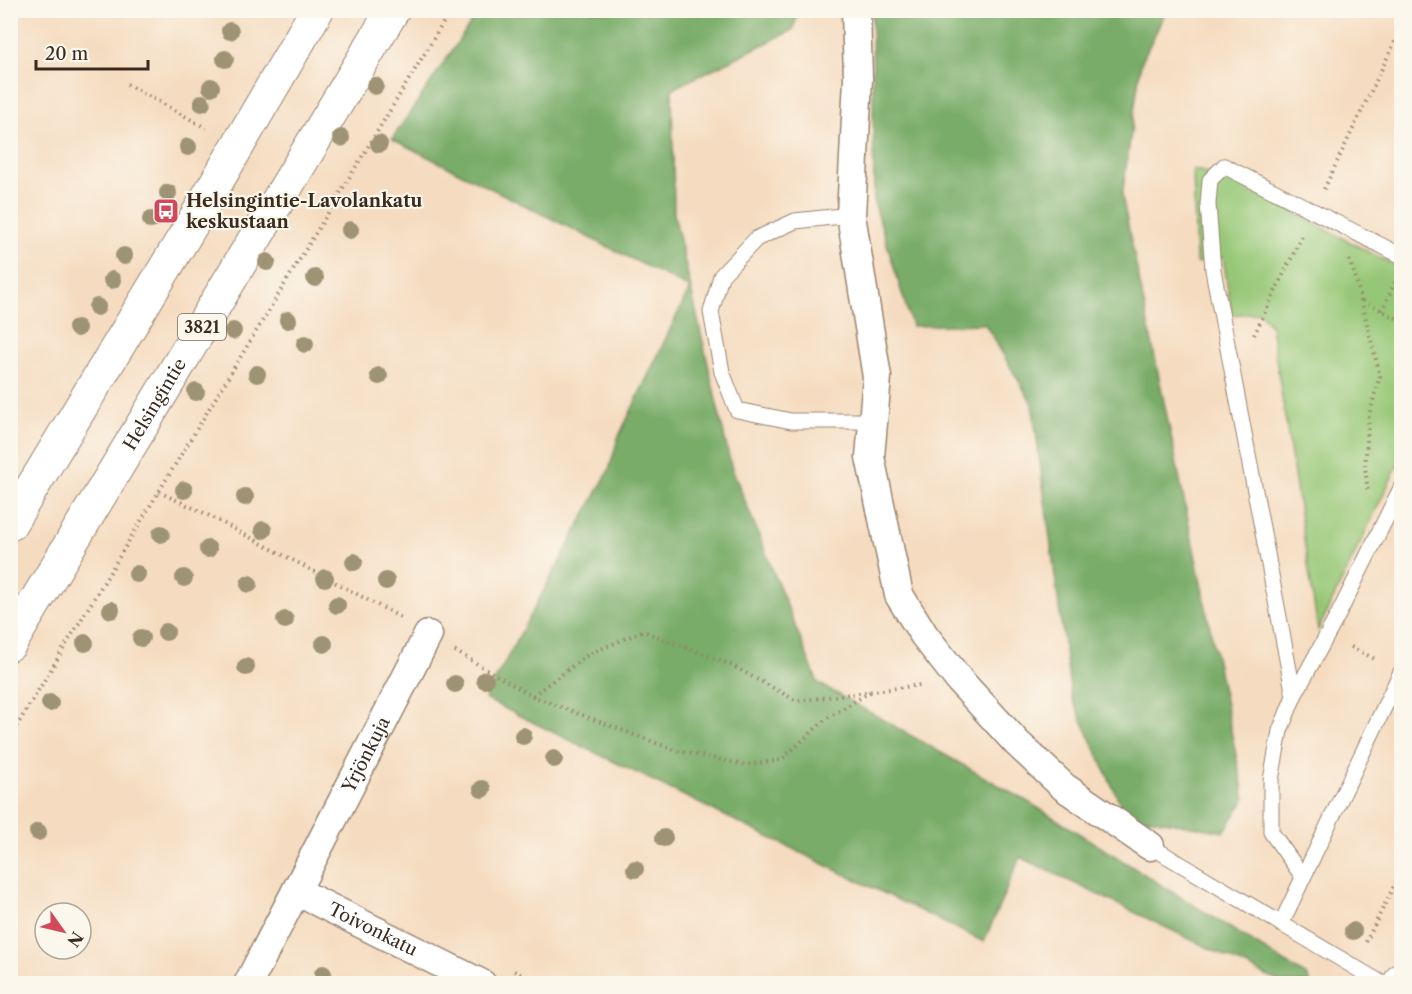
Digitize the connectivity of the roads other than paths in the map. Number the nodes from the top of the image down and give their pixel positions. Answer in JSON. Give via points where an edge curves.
{"nodes":[{"id":1,"x":317,"y":10,"type":"edge"},
{"id":2,"x":393,"y":10,"type":"edge"},
{"id":3,"x":856,"y":10,"type":"edge"},
{"id":4,"x":851,"y":215,"type":"junction"},
{"id":5,"x":1401,"y":256,"type":"edge"},
{"id":6,"x":873,"y":421,"type":"junction"},
{"id":7,"x":1401,"y":486,"type":"edge"},
{"id":8,"x":10,"y":524,"type":"edge"},
{"id":9,"x":428,"y":635,"type":"road end"},
{"id":10,"x":10,"y":644,"type":"edge"},
{"id":11,"x":1401,"y":672,"type":"edge"},
{"id":12,"x":1294,"y":696,"type":"junction"},
{"id":13,"x":1150,"y":846,"type":"joint"},
{"id":14,"x":1303,"y":877,"type":"junction"},
{"id":15,"x":300,"y":882,"type":"junction"},
{"id":16,"x":1281,"y":924,"type":"junction"},
{"id":17,"x":1401,"y":979,"type":"edge"},
{"id":18,"x":248,"y":984,"type":"edge"},
{"id":19,"x":482,"y":984,"type":"edge"},
{"id":20,"x":1383,"y":984,"type":"edge"},
{"id":21,"x":1399,"y":984,"type":"edge"}],
"edges":[{"from":1,"to":8,"type":"main road"},
{"from":2,"to":10,"type":"main road","name":"Helsingintie","number":"3821"},
{"from":3,"to":4,"type":"street","via":[[858,79]]},
{"from":4,"to":6,"type":"street","via":[[877,377]]},
{"from":4,"to":6,"type":"lane","via":[[795,220],[756,239],[721,276],[711,312],[722,372],[737,410],[791,421]]},
{"from":5,"to":12,"type":"lane","via":[[1224,166],[1210,180],[1213,270]]},
{"from":6,"to":13,"type":"street","via":[[870,457],[898,595],[924,635],[1017,743],[1064,787]]},
{"from":7,"to":12,"type":"lane"},
{"from":9,"to":15,"type":"street","name":"Yrjönkuja"},
{"from":11,"to":14,"type":"lane"},
{"from":12,"to":14,"type":"lane","via":[[1280,731],[1271,780],[1271,832]]},
{"from":13,"to":16,"type":"lane"},
{"from":14,"to":16,"type":"lane"},
{"from":15,"to":18,"type":"street","name":"Yrjönkuja"},
{"from":15,"to":19,"type":"street","name":"Toivonkatu"},
{"from":16,"to":20,"type":"lane"},
{"from":17,"to":21,"type":"main road"}]}
